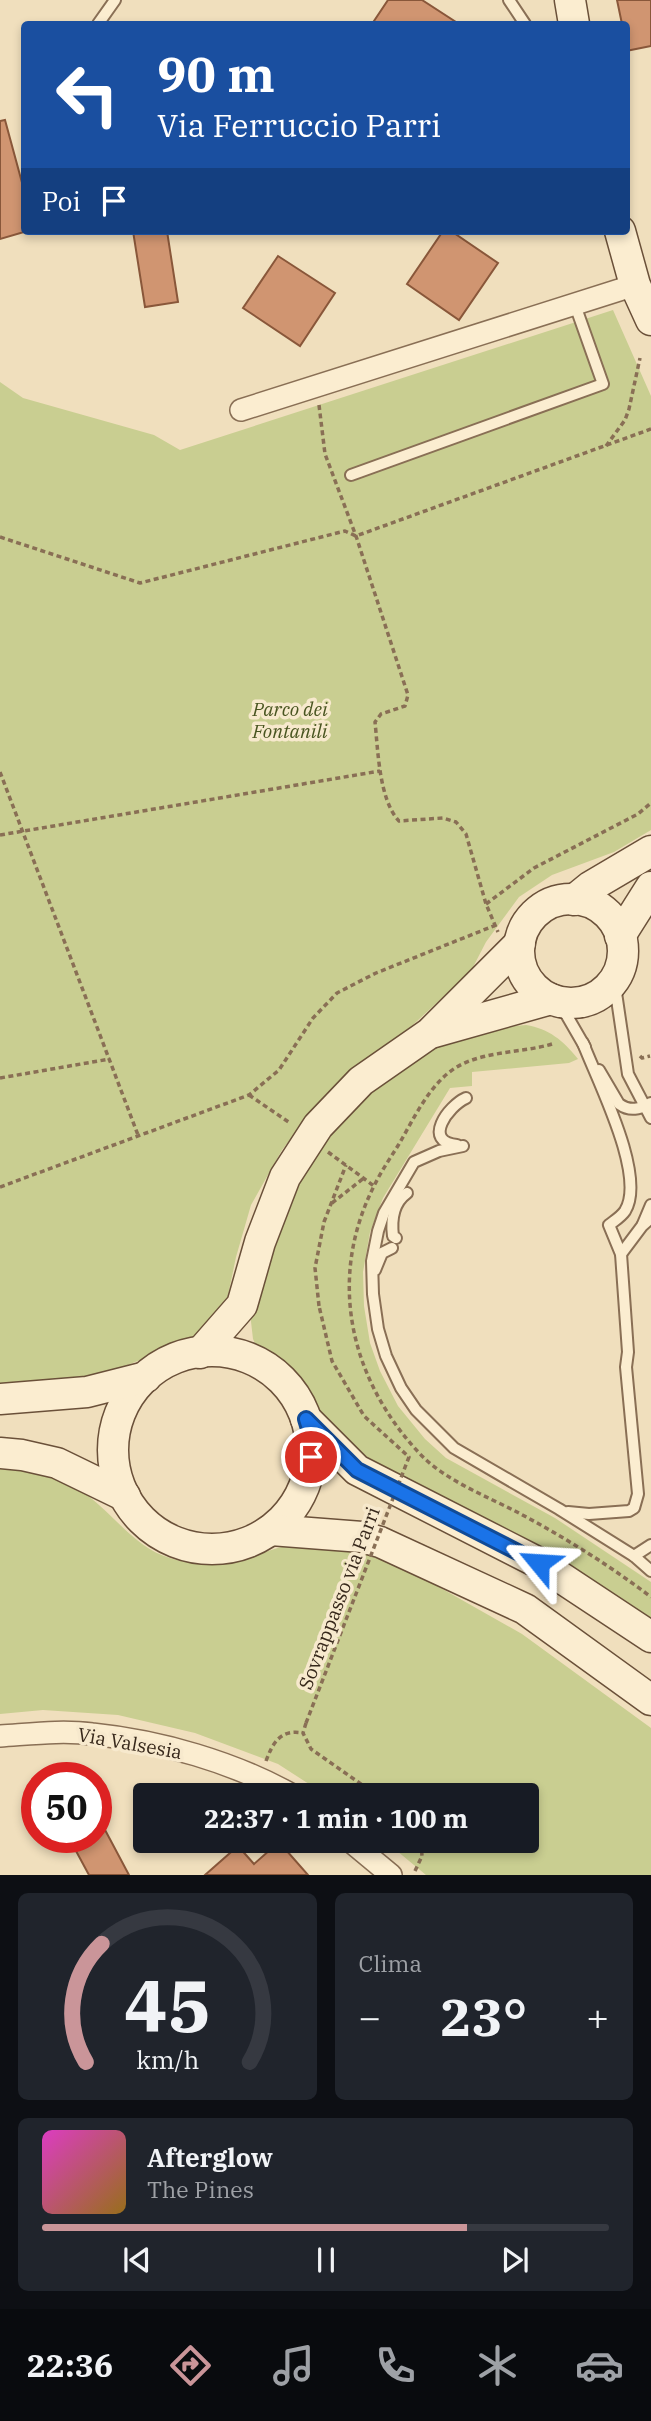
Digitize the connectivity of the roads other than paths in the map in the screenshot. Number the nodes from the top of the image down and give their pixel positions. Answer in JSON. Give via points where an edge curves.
{"nodes":[{"id":1,"x":115,"y":0,"type":"edge"},
{"id":2,"x":509,"y":0,"type":"edge"},
{"id":3,"x":570,"y":0,"type":"edge"},
{"id":4,"x":99,"y":21,"type":"edge"},
{"id":5,"x":524,"y":21,"type":"edge"},
{"id":6,"x":574,"y":21,"type":"edge"},
{"id":7,"x":622,"y":235,"type":"edge"},
{"id":8,"x":635,"y":285,"type":"junction"},
{"id":9,"x":575,"y":305,"type":"junction"},
{"id":10,"x":651,"y":320,"type":"edge"},
{"id":11,"x":241,"y":410,"type":"dead end"},
{"id":12,"x":351,"y":475,"type":"dead end"},
{"id":13,"x":651,"y":851,"type":"edge"},
{"id":14,"x":651,"y":887,"type":"edge"},
{"id":15,"x":574,"y":900,"type":"junction"},
{"id":16,"x":620,"y":936,"type":"junction"},
{"id":17,"x":509,"y":939,"type":"junction"},
{"id":18,"x":614,"y":979,"type":"junction"},
{"id":19,"x":555,"y":1000,"type":"junction"},
{"id":20,"x":430,"y":1033,"type":"junction"},
{"id":21,"x":583,"y":1043,"type":"junction"},
{"id":22,"x":466,"y":1098,"type":"dead end"},
{"id":23,"x":648,"y":1105,"type":"edge"},
{"id":24,"x":651,"y":1121,"type":"edge"},
{"id":25,"x":407,"y":1193,"type":"dead end"},
{"id":26,"x":651,"y":1205,"type":"edge"},
{"id":27,"x":651,"y":1218,"type":"edge"},
{"id":28,"x":642,"y":1226,"type":"junction"},
{"id":29,"x":621,"y":1254,"type":"junction"},
{"id":30,"x":373,"y":1276,"type":"junction"},
{"id":31,"x":242,"y":1304,"type":"junction"},
{"id":32,"x":200,"y":1353,"type":"junction"},
{"id":33,"x":255,"y":1362,"type":"junction"},
{"id":34,"x":146,"y":1377,"type":"junction"},
{"id":35,"x":0,"y":1399,"type":"edge"},
{"id":36,"x":306,"y":1419,"type":"junction"},
{"id":37,"x":0,"y":1453,"type":"edge"},
{"id":38,"x":125,"y":1496,"type":"junction"},
{"id":39,"x":559,"y":1509,"type":"junction"},
{"id":40,"x":604,"y":1513,"type":"junction"},
{"id":41,"x":271,"y":1530,"type":"junction"},
{"id":42,"x":613,"y":1543,"type":"junction"},
{"id":43,"x":651,"y":1545,"type":"edge"},
{"id":44,"x":634,"y":1556,"type":"junction"},
{"id":45,"x":651,"y":1571,"type":"edge"},
{"id":46,"x":651,"y":1637,"type":"edge"},
{"id":47,"x":651,"y":1700,"type":"edge"},
{"id":48,"x":0,"y":1736,"type":"edge"},
{"id":49,"x":269,"y":1783,"type":"edge"},
{"id":50,"x":365,"y":1853,"type":"edge"},
{"id":51,"x":391,"y":1875,"type":"edge"}],
"edges":[{"from":1,"to":4,"type":"lane"},
{"from":2,"to":5,"type":"lane"},
{"from":3,"to":6,"type":"main road"},
{"from":7,"to":8,"type":"main road"},
{"from":8,"to":9,"type":"street"},
{"from":8,"to":10,"type":"main road"},
{"from":9,"to":11,"type":"street"},
{"from":9,"to":12,"type":"lane","via":[[603,384]]},
{"from":13,"to":15,"type":"main road"},
{"from":14,"to":16,"type":"main road"},
{"from":15,"to":16,"type":"main road","via":[[601,910]]},
{"from":15,"to":17,"type":"main road","via":[[553,903],[536,913]]},
{"from":16,"to":18,"type":"main road","via":[[622,961]]},
{"from":17,"to":19,"type":"main road","via":[[528,980],[541,994]]},
{"from":17,"to":20,"type":"main road"},
{"from":18,"to":19,"type":"main road","via":[[590,999],[578,1003]]},
{"from":18,"to":23,"type":"lane","via":[[628,1074]]},
{"from":19,"to":20,"type":"main road"},
{"from":19,"to":21,"type":"lane"},
{"from":20,"to":31,"type":"main road","via":[[361,1081],[318,1126],[285,1177]]},
{"from":21,"to":23,"type":"lane","via":[[620,1104],[630,1110]]},
{"from":21,"to":29,"type":"lane","via":[[626,1147],[631,1174],[625,1211],[608,1225]]},
{"from":22,"to":30,"type":"lane","via":[[450,1108],[439,1133],[449,1144],[463,1146],[414,1162],[384,1213],[374,1248]]},
{"from":23,"to":24,"type":"lane"},
{"from":25,"to":30,"type":"lane","via":[[392,1217],[394,1243],[382,1253]]},
{"from":26,"to":28,"type":"lane"},
{"from":27,"to":28,"type":"lane"},
{"from":28,"to":29,"type":"lane"},
{"from":29,"to":40,"type":"lane","via":[[637,1503],[629,1511]]},
{"from":30,"to":39,"type":"lane","via":[[378,1329],[386,1356],[416,1410],[454,1448]]},
{"from":31,"to":32,"type":"main road"},
{"from":31,"to":33,"type":"main road"},
{"from":32,"to":33,"type":"main road","via":[[226,1353]]},
{"from":32,"to":34,"type":"main road","via":[[167,1363]]},
{"from":33,"to":36,"type":"main road","via":[[289,1388]]},
{"from":34,"to":35,"type":"main road","via":[[87,1392]]},
{"from":34,"to":38,"type":"main road","via":[[124,1406],[115,1431],[114,1459]]},
{"from":36,"to":41,"type":"main road","via":[[311,1445],[307,1481],[289,1513]]},
{"from":36,"to":46,"type":"main road","via":[[357,1470],[539,1563]]},
{"from":37,"to":38,"type":"main road","via":[[57,1463]]},
{"from":38,"to":41,"type":"main road","via":[[156,1531],[189,1546],[226,1548]]},
{"from":39,"to":40,"type":"lane"},
{"from":39,"to":42,"type":"lane"},
{"from":40,"to":42,"type":"lane","via":[[604,1530]]},
{"from":41,"to":47,"type":"main road","via":[[362,1536],[380,1542],[524,1609]]},
{"from":42,"to":44,"type":"lane"},
{"from":43,"to":44,"type":"lane"},
{"from":44,"to":45,"type":"lane"},
{"from":48,"to":49,"type":"street","name":"Via Valsesia","via":[[92,1734],[181,1750]]},
{"from":50,"to":51,"type":"street"}]}
